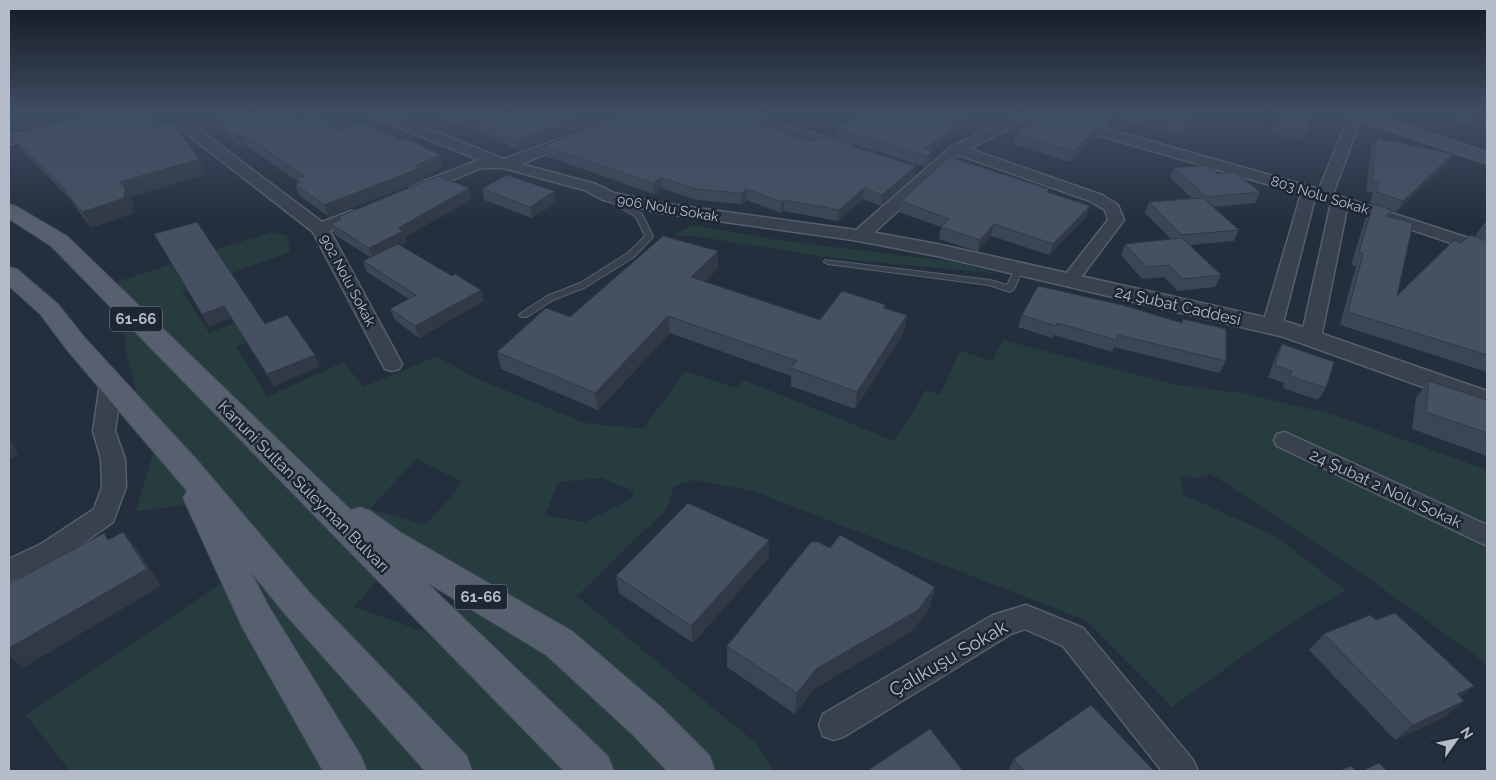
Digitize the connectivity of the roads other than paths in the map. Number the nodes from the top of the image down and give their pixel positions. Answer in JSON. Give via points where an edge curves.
{"nodes":[{"id":1,"x":216,"y":149,"type":"edge"},
{"id":2,"x":466,"y":149,"type":"edge"},
{"id":3,"x":545,"y":149,"type":"edge"},
{"id":4,"x":847,"y":149,"type":"edge"},
{"id":5,"x":957,"y":149,"type":"edge"},
{"id":6,"x":958,"y":149,"type":"edge"},
{"id":7,"x":1162,"y":149,"type":"edge"},
{"id":8,"x":1342,"y":149,"type":"edge"},
{"id":9,"x":1461,"y":149,"type":"edge"},
{"id":10,"x":862,"y":154,"type":"edge"},
{"id":11,"x":1487,"y":158,"type":"edge"},
{"id":12,"x":503,"y":164,"type":"junction"},
{"id":13,"x":909,"y":168,"type":"edge"},
{"id":14,"x":928,"y":174,"type":"junction"},
{"id":15,"x":1324,"y":196,"type":"junction"},
{"id":16,"x":9,"y":197,"type":"edge"},
{"id":17,"x":399,"y":197,"type":"edge"},
{"id":18,"x":610,"y":197,"type":"junction"},
{"id":19,"x":373,"y":208,"type":"edge"},
{"id":20,"x":9,"y":210,"type":"edge"},
{"id":21,"x":320,"y":230,"type":"junction"},
{"id":22,"x":860,"y":236,"type":"junction"},
{"id":23,"x":1487,"y":250,"type":"edge"},
{"id":24,"x":828,"y":262,"type":"dead end"},
{"id":25,"x":1019,"y":269,"type":"junction"},
{"id":26,"x":9,"y":274,"type":"edge"},
{"id":27,"x":1070,"y":280,"type":"junction"},
{"id":28,"x":107,"y":288,"type":"junction"},
{"id":29,"x":524,"y":315,"type":"dead end"},
{"id":30,"x":1272,"y":326,"type":"junction"},
{"id":31,"x":1311,"y":338,"type":"junction"},
{"id":32,"x":392,"y":364,"type":"dead end"},
{"id":33,"x":111,"y":384,"type":"junction"},
{"id":34,"x":1487,"y":401,"type":"edge"},
{"id":35,"x":255,"y":437,"type":"junction"},
{"id":36,"x":1285,"y":440,"type":"dead end"},
{"id":37,"x":186,"y":469,"type":"junction"},
{"id":38,"x":1487,"y":536,"type":"edge"},
{"id":39,"x":9,"y":571,"type":"edge"},
{"id":40,"x":834,"y":725,"type":"dead end"},
{"id":41,"x":346,"y":771,"type":"edge"},
{"id":42,"x":452,"y":771,"type":"edge"},
{"id":43,"x":593,"y":771,"type":"edge"},
{"id":44,"x":695,"y":771,"type":"edge"},
{"id":45,"x":1182,"y":771,"type":"edge"}],
"edges":[{"from":1,"to":21,"type":"street"},
{"from":2,"to":12,"type":"street","name":"906 Nolu Sokak"},
{"from":3,"to":12,"type":"street"},
{"from":4,"to":10,"type":"street"},
{"from":5,"to":14,"type":"street"},
{"from":6,"to":27,"type":"street","via":[[1096,198],[1112,208],[1116,220]]},
{"from":7,"to":15,"type":"street","name":"803 Nolu Sokak"},
{"from":8,"to":15,"type":"street"},
{"from":9,"to":11,"type":"main road"},
{"from":12,"to":17,"type":"street","via":[[479,164]]},
{"from":12,"to":18,"type":"street","name":"906 Nolu Sokak","via":[[590,187]]},
{"from":13,"to":14,"type":"street"},
{"from":14,"to":22,"type":"street"},
{"from":15,"to":23,"type":"street","name":"803 Nolu Sokak"},
{"from":15,"to":30,"type":"street"},
{"from":15,"to":31,"type":"street"},
{"from":16,"to":28,"type":"main road","number":"61-66","via":[[42,213],[76,246]]},
{"from":18,"to":22,"type":"street","name":"906 Nolu Sokak","via":[[661,208]]},
{"from":18,"to":29,"type":"lane","via":[[639,216],[649,236],[631,256]]},
{"from":19,"to":21,"type":"street","name":"902 Nolu Sokak"},
{"from":20,"to":28,"type":"main road","name":"Kanuni Sultan Süleyman Bulvarı","number":"61-66","via":[[59,241]]},
{"from":21,"to":32,"type":"street","name":"902 Nolu Sokak"},
{"from":22,"to":25,"type":"street","name":"24 Şubat Caddesi"},
{"from":24,"to":25,"type":"lane","via":[[990,283],[1010,289]]},
{"from":25,"to":27,"type":"street","name":"24 Şubat Caddesi"},
{"from":26,"to":33,"type":"main road","via":[[49,310]]},
{"from":27,"to":30,"type":"street","name":"24 Şubat Caddesi"},
{"from":28,"to":35,"type":"main road","name":"Kanuni Sultan Süleyman Bulvarı","number":"61-66"},
{"from":30,"to":31,"type":"street","name":"24 Şubat Caddesi"},
{"from":31,"to":34,"type":"street","name":"24 Şubat Caddesi"},
{"from":33,"to":37,"type":"main road"},
{"from":33,"to":39,"type":"street","via":[[104,431],[112,459],[114,488],[104,515],[50,552]]},
{"from":35,"to":43,"type":"main road","name":"Kanuni Sultan Süleyman Bulvarı","number":"61-66"},
{"from":35,"to":44,"type":"main road","number":"61-66","via":[[388,542],[559,643],[647,721]]},
{"from":36,"to":38,"type":"street","name":"24 Şubat 2 Nolu Sokak"},
{"from":37,"to":41,"type":"main road","via":[[256,616]]},
{"from":37,"to":42,"type":"main road","via":[[298,603]]},
{"from":40,"to":45,"type":"street","name":"Çalıkuşu Sokak","via":[[1003,624],[1026,617],[1073,637]]}]}
